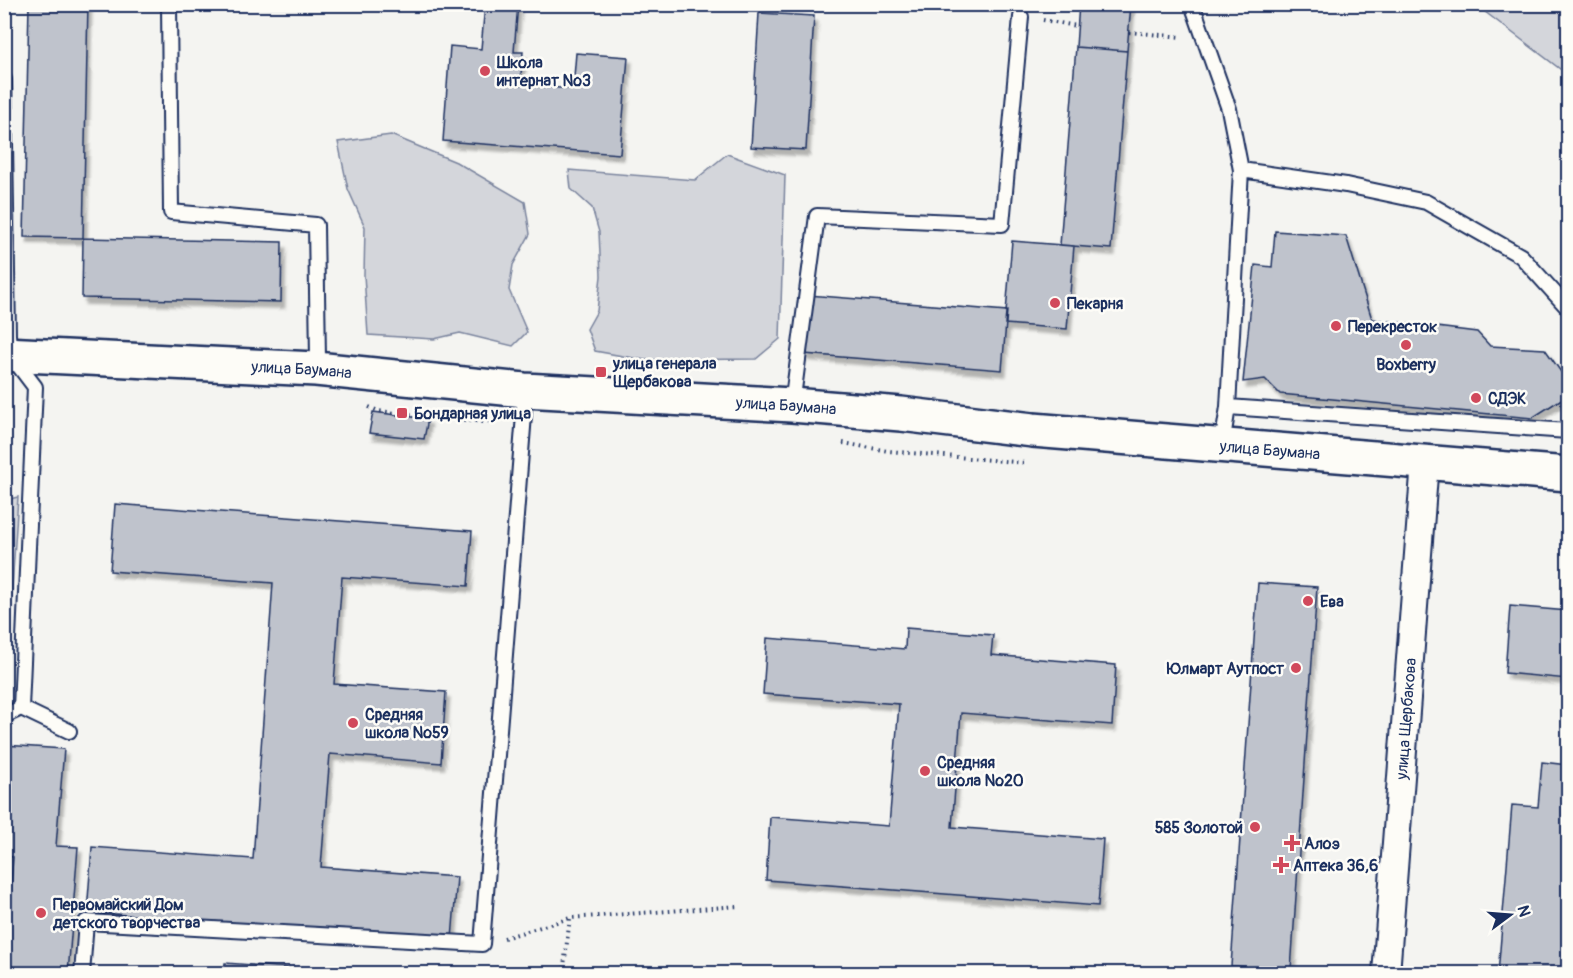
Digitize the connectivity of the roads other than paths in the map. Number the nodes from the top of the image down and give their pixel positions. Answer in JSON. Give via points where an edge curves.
{"nodes":[{"id":1,"x":169,"y":4,"type":"edge"},
{"id":2,"x":1192,"y":4,"type":"edge"},
{"id":3,"x":1022,"y":17,"type":"road end"},
{"id":4,"x":4,"y":79,"type":"edge"},
{"id":5,"x":1241,"y":170,"type":"junction"},
{"id":6,"x":1569,"y":308,"type":"edge"},
{"id":7,"x":7,"y":354,"type":"edge"},
{"id":8,"x":316,"y":369,"type":"junction"},
{"id":9,"x":524,"y":390,"type":"junction"},
{"id":10,"x":792,"y":405,"type":"junction"},
{"id":11,"x":1228,"y":406,"type":"junction"},
{"id":12,"x":1569,"y":431,"type":"edge"},
{"id":13,"x":1222,"y":445,"type":"junction"},
{"id":14,"x":1425,"y":462,"type":"junction"},
{"id":15,"x":1569,"y":474,"type":"edge"},
{"id":16,"x":21,"y":708,"type":"junction"},
{"id":17,"x":4,"y":716,"type":"edge"},
{"id":18,"x":69,"y":731,"type":"dead end"},
{"id":19,"x":82,"y":974,"type":"edge"},
{"id":20,"x":1386,"y":974,"type":"edge"}],
"edges":[{"from":1,"to":8,"type":"lane","via":[[171,212],[316,225]]},
{"from":2,"to":5,"type":"lane","via":[[1229,109]]},
{"from":3,"to":10,"type":"lane","via":[[1002,224],[817,216]]},
{"from":4,"to":7,"type":"lane"},
{"from":5,"to":6,"type":"lane","via":[[1346,185],[1426,202],[1521,256]]},
{"from":5,"to":11,"type":"lane"},
{"from":7,"to":8,"type":"street","name":"улица Баумана"},
{"from":7,"to":16,"type":"lane","via":[[35,387]]},
{"from":8,"to":9,"type":"street","name":"улица Баумана"},
{"from":9,"to":10,"type":"street","name":"улица Баумана"},
{"from":9,"to":19,"type":"lane","via":[[482,944],[86,922]]},
{"from":10,"to":13,"type":"street","name":"улица Баумана"},
{"from":11,"to":12,"type":"lane"},
{"from":11,"to":13,"type":"lane"},
{"from":13,"to":14,"type":"street","name":"улица Баумана"},
{"from":14,"to":15,"type":"street","name":"улица Баумана"},
{"from":14,"to":20,"type":"street","name":"улица Щербакова"},
{"from":16,"to":17,"type":"lane"},
{"from":16,"to":18,"type":"lane"}]}
